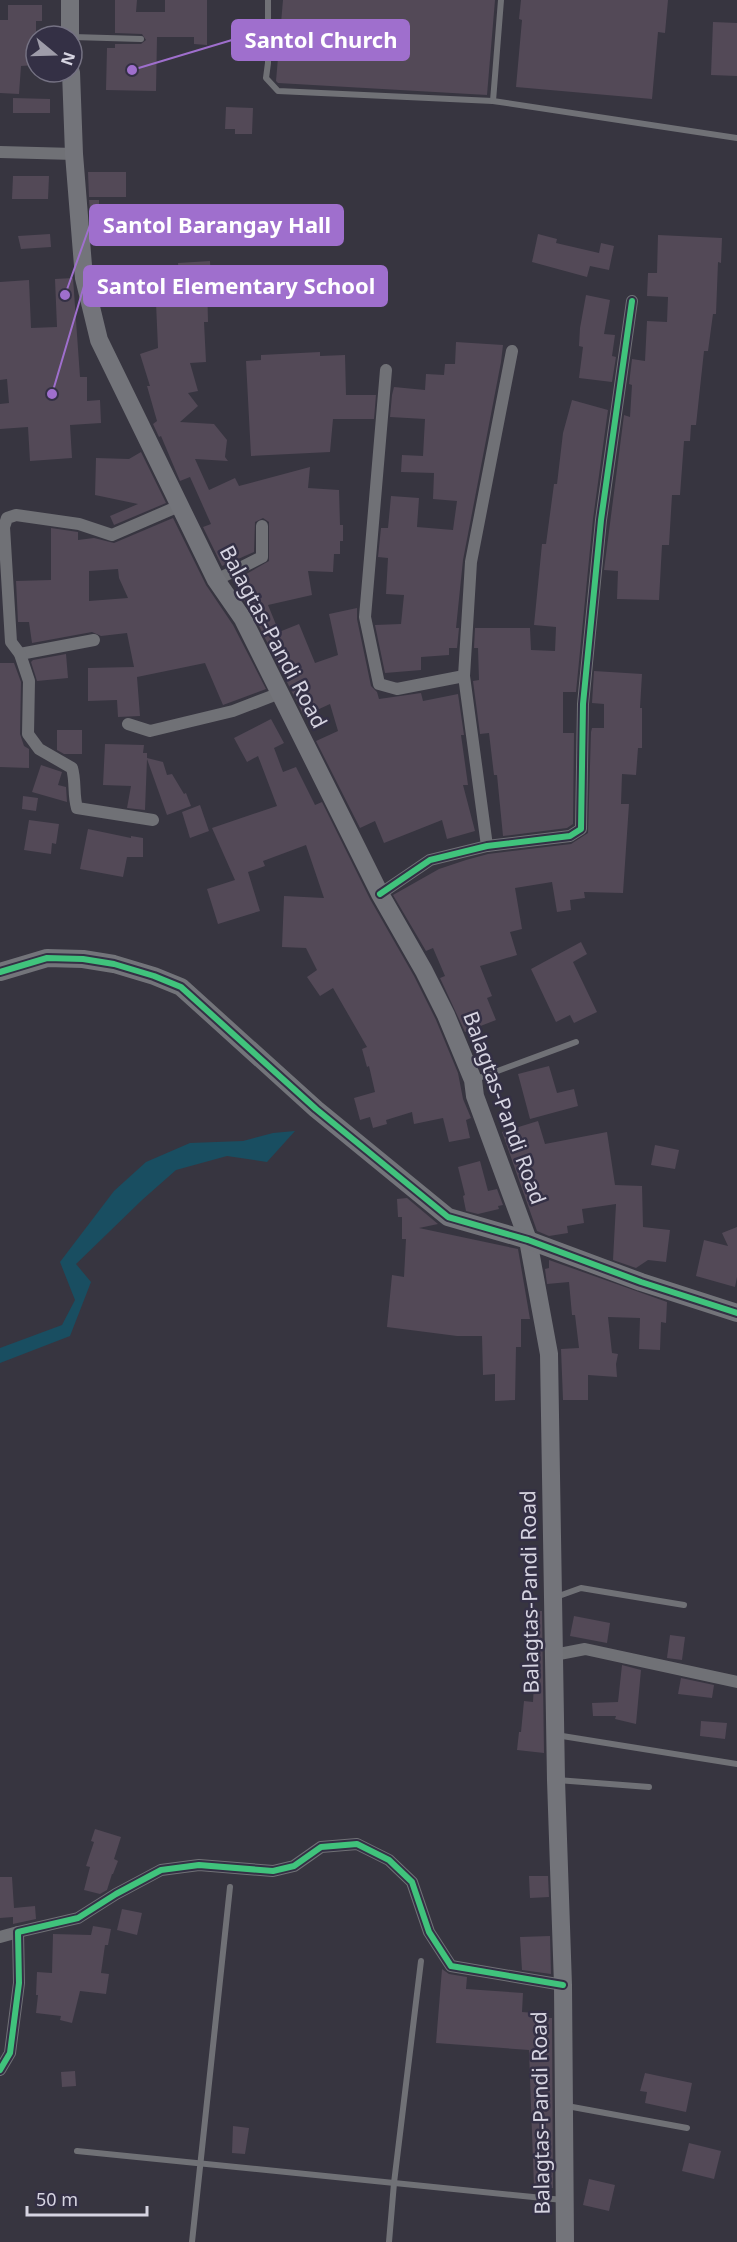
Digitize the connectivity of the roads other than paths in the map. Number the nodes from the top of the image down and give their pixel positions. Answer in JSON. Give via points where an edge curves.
{"nodes":[{"id":1,"x":70,"y":0,"type":"edge"},
{"id":2,"x":268,"y":0,"type":"edge"},
{"id":3,"x":501,"y":0,"type":"edge"},
{"id":4,"x":71,"y":24,"type":"edge"},
{"id":5,"x":84,"y":37,"type":"edge"},
{"id":6,"x":141,"y":39,"type":"dead end"},
{"id":7,"x":71,"y":84,"type":"edge"},
{"id":8,"x":493,"y":100,"type":"junction"},
{"id":9,"x":737,"y":138,"type":"edge"},
{"id":10,"x":0,"y":152,"type":"edge"},
{"id":11,"x":74,"y":154,"type":"junction"},
{"id":12,"x":632,"y":301,"type":"dead end"},
{"id":13,"x":512,"y":351,"type":"dead end"},
{"id":14,"x":386,"y":370,"type":"dead end"},
{"id":15,"x":179,"y":506,"type":"junction"},
{"id":16,"x":262,"y":526,"type":"dead end"},
{"id":17,"x":216,"y":580,"type":"junction"},
{"id":18,"x":94,"y":640,"type":"dead end"},
{"id":19,"x":20,"y":654,"type":"junction"},
{"id":20,"x":464,"y":676,"type":"junction"},
{"id":21,"x":280,"y":693,"type":"junction"},
{"id":22,"x":128,"y":724,"type":"dead end"},
{"id":23,"x":153,"y":820,"type":"dead end"},
{"id":24,"x":487,"y":846,"type":"junction"},
{"id":25,"x":380,"y":894,"type":"junction"},
{"id":26,"x":0,"y":972,"type":"edge"},
{"id":27,"x":576,"y":1042,"type":"dead end"},
{"id":28,"x":473,"y":1080,"type":"junction"},
{"id":29,"x":528,"y":1240,"type":"junction"},
{"id":30,"x":737,"y":1313,"type":"edge"},
{"id":31,"x":553,"y":1598,"type":"junction"},
{"id":32,"x":684,"y":1605,"type":"dead end"},
{"id":33,"x":554,"y":1655,"type":"junction"},
{"id":34,"x":737,"y":1682,"type":"edge"},
{"id":35,"x":555,"y":1735,"type":"junction"},
{"id":36,"x":737,"y":1764,"type":"edge"},
{"id":37,"x":556,"y":1780,"type":"junction"},
{"id":38,"x":649,"y":1787,"type":"dead end"},
{"id":39,"x":230,"y":1887,"type":"dead end"},
{"id":40,"x":18,"y":1932,"type":"junction"},
{"id":41,"x":0,"y":1937,"type":"edge"},
{"id":42,"x":421,"y":1961,"type":"dead end"},
{"id":43,"x":563,"y":1985,"type":"junction"},
{"id":44,"x":0,"y":2070,"type":"edge"},
{"id":45,"x":563,"y":2106,"type":"junction"},
{"id":46,"x":687,"y":2128,"type":"dead end"},
{"id":47,"x":77,"y":2151,"type":"dead end"},
{"id":48,"x":200,"y":2164,"type":"junction"},
{"id":49,"x":394,"y":2183,"type":"junction"},
{"id":50,"x":565,"y":2200,"type":"junction"},
{"id":51,"x":192,"y":2242,"type":"edge"},
{"id":52,"x":389,"y":2242,"type":"edge"},
{"id":53,"x":566,"y":2242,"type":"edge"}],
"edges":[{"from":1,"to":4,"type":"main road"},
{"from":2,"to":8,"type":"lane","via":[[266,78],[278,91]]},
{"from":3,"to":8,"type":"lane"},
{"from":5,"to":6,"type":"lane"},
{"from":7,"to":11,"type":"main road","name":"Balagtas-Pandi Road"},
{"from":8,"to":9,"type":"lane"},
{"from":10,"to":11,"type":"street"},
{"from":11,"to":15,"type":"main road","name":"Balagtas-Pandi Road","via":[[84,278],[96,331]]},
{"from":12,"to":24,"type":"street","via":[[601,520],[583,704],[580,829],[570,836]]},
{"from":13,"to":20,"type":"street","via":[[471,562]]},
{"from":14,"to":20,"type":"street","via":[[365,617],[379,684],[397,689]]},
{"from":15,"to":17,"type":"main road","name":"Balagtas-Pandi Road"},
{"from":15,"to":19,"type":"street","via":[[112,535],[79,524],[16,515],[7,518],[4,527],[11,642]]},
{"from":16,"to":17,"type":"street","via":[[262,557]]},
{"from":17,"to":21,"type":"main road","name":"Balagtas-Pandi Road","via":[[243,619]]},
{"from":18,"to":19,"type":"street"},
{"from":19,"to":23,"type":"street","via":[[29,681],[28,734],[39,749],[72,768],[77,808]]},
{"from":20,"to":24,"type":"street"},
{"from":21,"to":22,"type":"street","via":[[233,711],[150,731]]},
{"from":21,"to":25,"type":"main road","name":"Balagtas-Pandi Road"},
{"from":24,"to":25,"type":"street","via":[[430,861]]},
{"from":25,"to":28,"type":"main road","name":"Balagtas-Pandi Road","via":[[446,1015]]},
{"from":26,"to":29,"type":"main road","via":[[47,958],[83,959],[114,964],[181,987],[316,1109],[448,1217]]},
{"from":27,"to":28,"type":"lane"},
{"from":28,"to":29,"type":"main road","name":"Balagtas-Pandi Road","via":[[475,1096]]},
{"from":29,"to":30,"type":"main road"},
{"from":29,"to":31,"type":"main road","name":"Balagtas-Pandi Road","via":[[549,1354]]},
{"from":31,"to":32,"type":"lane","via":[[581,1588]]},
{"from":31,"to":33,"type":"main road","name":"Balagtas-Pandi Road"},
{"from":33,"to":34,"type":"street","via":[[585,1649]]},
{"from":33,"to":35,"type":"main road","name":"Balagtas-Pandi Road"},
{"from":35,"to":36,"type":"lane"},
{"from":35,"to":37,"type":"main road","name":"Balagtas-Pandi Road"},
{"from":37,"to":38,"type":"lane"},
{"from":37,"to":43,"type":"main road","name":"Balagtas-Pandi Road"},
{"from":39,"to":48,"type":"lane"},
{"from":40,"to":41,"type":"street"},
{"from":40,"to":43,"type":"street","via":[[78,1918],[161,1870],[199,1865],[273,1871],[294,1866],[321,1847],[357,1844],[389,1860],[412,1882],[429,1932],[451,1966]]},
{"from":40,"to":44,"type":"street","via":[[18,1995],[10,2053]]},
{"from":42,"to":49,"type":"lane"},
{"from":43,"to":45,"type":"main road","name":"Balagtas-Pandi Road"},
{"from":45,"to":46,"type":"lane"},
{"from":45,"to":50,"type":"main road","name":"Balagtas-Pandi Road"},
{"from":47,"to":48,"type":"lane"},
{"from":48,"to":49,"type":"lane"},
{"from":48,"to":51,"type":"lane"},
{"from":49,"to":50,"type":"lane"},
{"from":49,"to":52,"type":"lane"},
{"from":50,"to":53,"type":"main road","name":"Balagtas-Pandi Road"}]}
